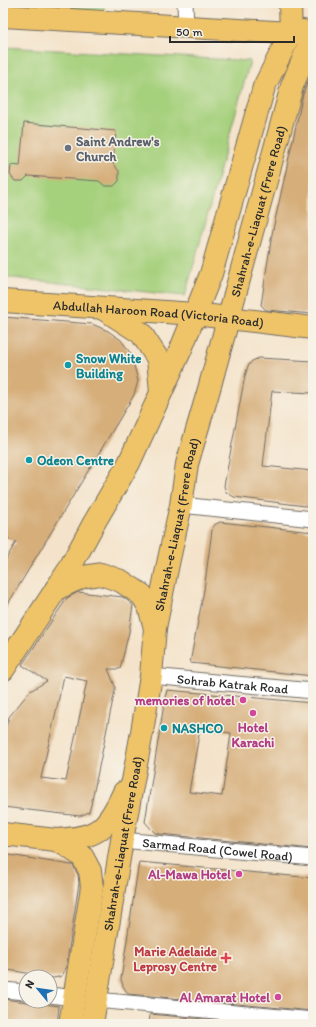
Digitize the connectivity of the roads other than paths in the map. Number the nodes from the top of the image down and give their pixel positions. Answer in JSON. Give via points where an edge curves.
{"nodes":[{"id":1,"x":185,"y":3,"type":"edge"},
{"id":2,"x":290,"y":3,"type":"edge"},
{"id":3,"x":3,"y":16,"type":"edge"},
{"id":4,"x":186,"y":27,"type":"junction"},
{"id":5,"x":313,"y":29,"type":"edge"},
{"id":6,"x":291,"y":33,"type":"junction"},
{"id":7,"x":313,"y":36,"type":"edge"},
{"id":8,"x":3,"y":301,"type":"edge"},
{"id":9,"x":103,"y":309,"type":"junction"},
{"id":10,"x":196,"y":314,"type":"junction"},
{"id":11,"x":228,"y":317,"type":"junction"},
{"id":12,"x":313,"y":328,"type":"edge"},
{"id":13,"x":161,"y":394,"type":"junction"},
{"id":14,"x":181,"y":505,"type":"junction"},
{"id":15,"x":313,"y":519,"type":"edge"},
{"id":16,"x":56,"y":589,"type":"junction"},
{"id":17,"x":155,"y":628,"type":"junction"},
{"id":18,"x":3,"y":670,"type":"edge"},
{"id":19,"x":151,"y":676,"type":"junction"},
{"id":20,"x":313,"y":691,"type":"edge"},
{"id":21,"x":142,"y":732,"type":"junction"},
{"id":22,"x":3,"y":834,"type":"edge"},
{"id":23,"x":56,"y":840,"type":"junction"},
{"id":24,"x":122,"y":840,"type":"junction"},
{"id":25,"x":313,"y":858,"type":"edge"},
{"id":26,"x":3,"y":990,"type":"edge"},
{"id":27,"x":18,"y":991,"type":"edge"},
{"id":28,"x":58,"y":996,"type":"edge"},
{"id":29,"x":74,"y":998,"type":"junction"},
{"id":30,"x":96,"y":1000,"type":"junction"},
{"id":31,"x":313,"y":1020,"type":"edge"},
{"id":32,"x":70,"y":1024,"type":"edge"},
{"id":33,"x":92,"y":1024,"type":"edge"}],
"edges":[{"from":1,"to":4,"type":"street"},
{"from":2,"to":6,"type":"main road","name":"Shahrah-e-Liaquat (Frere Road)"},
{"from":3,"to":4,"type":"main road"},
{"from":4,"to":6,"type":"main road"},
{"from":5,"to":6,"type":"main road"},
{"from":6,"to":10,"type":"main road","name":"Shahrah-e-Liaquat (Frere Road)","via":[[264,86],[211,274]]},
{"from":7,"to":11,"type":"main road","name":"Shahrah-e-Liaquat (Frere Road)","via":[[292,86]]},
{"from":8,"to":9,"type":"main road","name":"Abdullah Haroon Road (Victoria Road)"},
{"from":9,"to":10,"type":"main road","name":"Abdullah Haroon Road (Victoria Road)"},
{"from":9,"to":13,"type":"main road","via":[[141,333],[158,359]]},
{"from":10,"to":11,"type":"main road","name":"Abdullah Haroon Road (Victoria Road)"},
{"from":10,"to":13,"type":"main road","name":"Shahrah-e-Liaquat (Frere Road)"},
{"from":11,"to":12,"type":"main road","name":"Abdullah Haroon Road (Victoria Road)"},
{"from":11,"to":14,"type":"main road","name":"Shahrah-e-Liaquat (Frere Road)","via":[[210,389],[187,464]]},
{"from":13,"to":16,"type":"main road","name":"Shahrah-e-Liaquat (Frere Road)","via":[[129,463]]},
{"from":14,"to":15,"type":"street"},
{"from":14,"to":17,"type":"main road","name":"Shahrah-e-Liaquat (Frere Road)"},
{"from":16,"to":17,"type":"main road","via":[[82,577],[101,574],[121,580],[142,595],[150,607]]},
{"from":16,"to":18,"type":"main road","name":"Shahrah-e-Liaquat (Frere Road)"},
{"from":17,"to":19,"type":"main road","name":"Shahrah-e-Liaquat (Frere Road)"},
{"from":19,"to":20,"type":"street","name":"Sohrab Katrak Road"},
{"from":19,"to":21,"type":"main road","name":"Shahrah-e-Liaquat (Frere Road)"},
{"from":21,"to":23,"type":"main road","via":[[125,790],[114,814],[99,830],[78,838]]},
{"from":21,"to":24,"type":"main road","name":"Shahrah-e-Liaquat (Frere Road)"},
{"from":22,"to":23,"type":"main road","name":"Shahrah-e-Liaquat (Frere Road)"},
{"from":23,"to":29,"type":"main road","name":"Shahrah-e-Liaquat (Frere Road)","via":[[82,856],[90,871],[92,887]]},
{"from":24,"to":25,"type":"street","name":"Sarmad Road (Cowel Road)"},
{"from":24,"to":30,"type":"main road","name":"Shahrah-e-Liaquat (Frere Road)"},
{"from":26,"to":27,"type":"street"},
{"from":28,"to":29,"type":"street"},
{"from":29,"to":32,"type":"main road","name":"Shahrah-e-Liaquat (Frere Road)"},
{"from":30,"to":31,"type":"street"},
{"from":30,"to":33,"type":"main road","name":"Shahrah-e-Liaquat (Frere Road)"}]}
